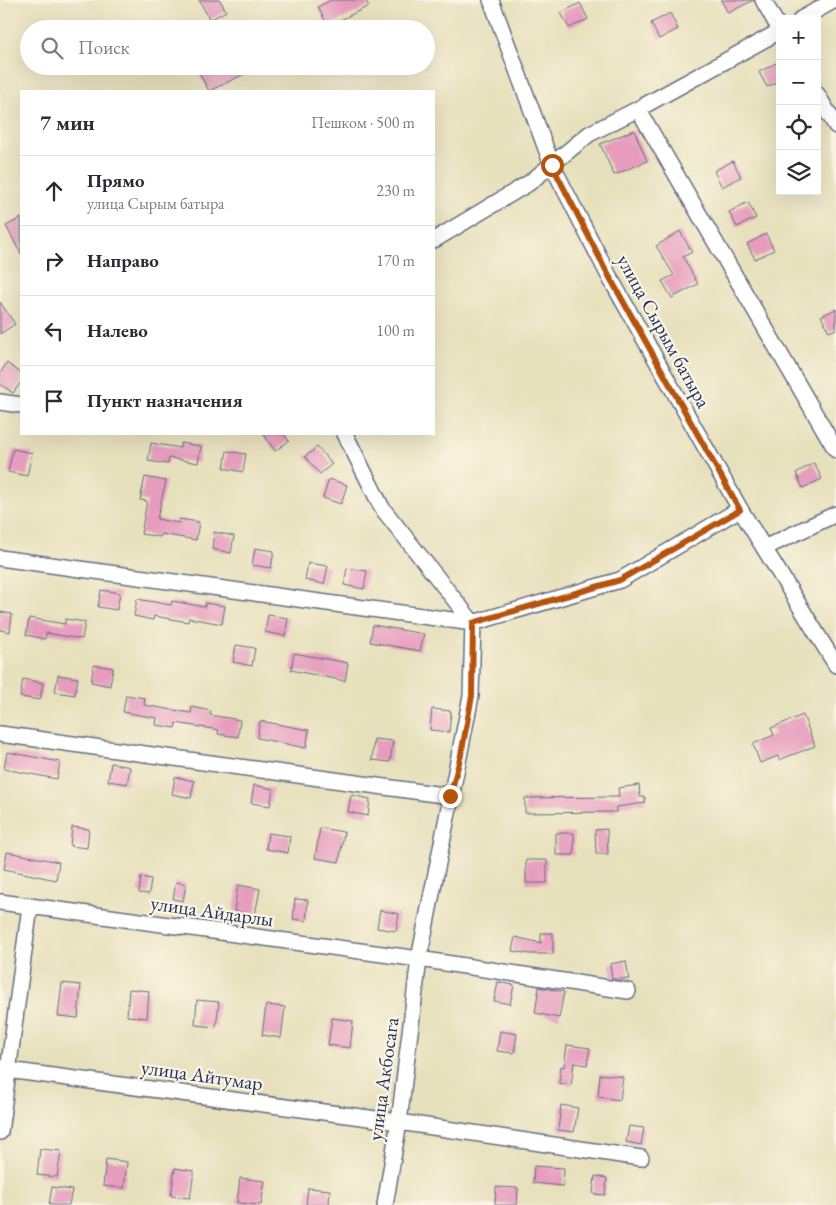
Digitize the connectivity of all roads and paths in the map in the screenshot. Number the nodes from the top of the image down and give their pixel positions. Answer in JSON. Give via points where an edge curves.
{"nodes":[{"id":1,"x":491,"y":0,"type":"edge"},
{"id":2,"x":763,"y":0,"type":"edge"},
{"id":3,"x":835,"y":0,"type":"edge"},
{"id":4,"x":808,"y":15,"type":"edge"},
{"id":5,"x":776,"y":23,"type":"edge"},
{"id":6,"x":776,"y":32,"type":"edge"},
{"id":7,"x":821,"y":101,"type":"edge"},
{"id":8,"x":638,"y":109,"type":"junction"},
{"id":9,"x":836,"y":126,"type":"edge"},
{"id":10,"x":552,"y":165,"type":"junction"},
{"id":11,"x":435,"y":239,"type":"edge"},
{"id":12,"x":0,"y":402,"type":"edge"},
{"id":13,"x":20,"y":404,"type":"edge"},
{"id":14,"x":345,"y":435,"type":"edge"},
{"id":15,"x":836,"y":450,"type":"edge"},
{"id":16,"x":740,"y":510,"type":"junction"},
{"id":17,"x":836,"y":514,"type":"edge"},
{"id":18,"x":764,"y":548,"type":"junction"},
{"id":19,"x":0,"y":558,"type":"edge"},
{"id":20,"x":473,"y":623,"type":"junction"},
{"id":21,"x":836,"y":665,"type":"edge"},
{"id":22,"x":0,"y":734,"type":"edge"},
{"id":23,"x":450,"y":796,"type":"junction"},
{"id":24,"x":0,"y":902,"type":"edge"},
{"id":25,"x":30,"y":906,"type":"junction"},
{"id":26,"x":419,"y":959,"type":"junction"},
{"id":27,"x":628,"y":992,"type":"dead end"},
{"id":28,"x":4,"y":1070,"type":"edge"},
{"id":29,"x":399,"y":1122,"type":"junction"},
{"id":30,"x":0,"y":1132,"type":"edge"},
{"id":31,"x":641,"y":1158,"type":"dead end"},
{"id":32,"x":386,"y":1205,"type":"edge"}],
"edges":[{"from":1,"to":10,"type":"street","name":"улица Сырым батыра"},
{"from":2,"to":5,"type":"street"},
{"from":3,"to":4,"type":"street"},
{"from":6,"to":8,"type":"street"},
{"from":7,"to":9,"type":"street"},
{"from":8,"to":10,"type":"street","via":[[589,134]]},
{"from":8,"to":15,"type":"street"},
{"from":10,"to":11,"type":"street","via":[[529,183]]},
{"from":10,"to":16,"type":"street","name":"улица Сырым батыра","via":[[609,276]]},
{"from":12,"to":13,"type":"street"},
{"from":14,"to":20,"type":"street","via":[[382,508]]},
{"from":16,"to":18,"type":"street","name":"улица Сырым батыра"},
{"from":16,"to":20,"type":"street","via":[[620,580]]},
{"from":17,"to":18,"type":"street"},
{"from":18,"to":21,"type":"street","name":"улица Сырым батыра"},
{"from":19,"to":20,"type":"street"},
{"from":20,"to":23,"type":"street","name":"улица Акбосага","via":[[472,696]]},
{"from":22,"to":23,"type":"street"},
{"from":23,"to":26,"type":"street","name":"улица Акбосага"},
{"from":24,"to":25,"type":"street","name":"улица Айдарлы"},
{"from":25,"to":26,"type":"street","name":"улица Айдарлы"},
{"from":25,"to":28,"type":"street"},
{"from":26,"to":27,"type":"street","name":"улица Айдарлы"},
{"from":26,"to":29,"type":"street","name":"улица Акбосага"},
{"from":28,"to":29,"type":"street","name":"улица Айтумар"},
{"from":28,"to":30,"type":"street"},
{"from":29,"to":31,"type":"street","name":"улица Айтумар"},
{"from":29,"to":32,"type":"street","name":"улица Акбосага"}]}
